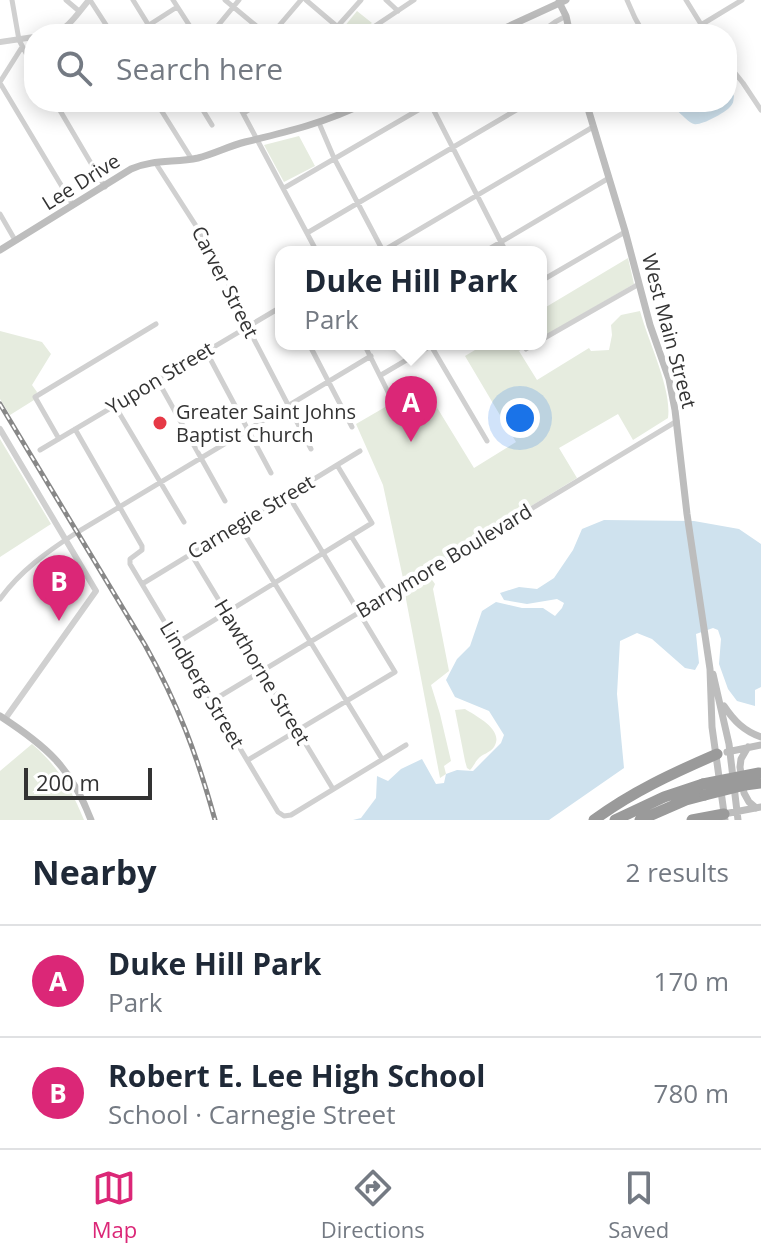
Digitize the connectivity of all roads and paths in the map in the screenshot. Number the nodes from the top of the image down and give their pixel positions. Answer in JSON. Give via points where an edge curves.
{"nodes":[{"id":1,"x":12,"y":0,"type":"edge"},
{"id":2,"x":66,"y":0,"type":"edge"},
{"id":3,"x":89,"y":0,"type":"edge"},
{"id":4,"x":133,"y":0,"type":"edge"},
{"id":5,"x":225,"y":0,"type":"edge"},
{"id":6,"x":239,"y":0,"type":"edge"},
{"id":7,"x":303,"y":0,"type":"edge"},
{"id":8,"x":361,"y":0,"type":"edge"},
{"id":9,"x":386,"y":0,"type":"edge"},
{"id":10,"x":414,"y":0,"type":"edge"},
{"id":11,"x":627,"y":0,"type":"edge"},
{"id":12,"x":686,"y":0,"type":"edge"},
{"id":13,"x":742,"y":0,"type":"edge"},
{"id":14,"x":561,"y":1,"type":"edge"},
{"id":15,"x":175,"y":2,"type":"edge"},
{"id":16,"x":234,"y":7,"type":"junction"},
{"id":17,"x":79,"y":11,"type":"junction"},
{"id":18,"x":398,"y":11,"type":"junction"},
{"id":19,"x":566,"y":16,"type":"junction"},
{"id":20,"x":69,"y":24,"type":"edge"},
{"id":21,"x":105,"y":24,"type":"edge"},
{"id":22,"x":148,"y":24,"type":"edge"},
{"id":23,"x":150,"y":24,"type":"edge"},
{"id":24,"x":189,"y":24,"type":"edge"},
{"id":25,"x":220,"y":24,"type":"edge"},
{"id":26,"x":256,"y":24,"type":"edge"},
{"id":27,"x":279,"y":24,"type":"edge"},
{"id":28,"x":333,"y":24,"type":"edge"},
{"id":29,"x":340,"y":24,"type":"edge"},
{"id":30,"x":378,"y":24,"type":"edge"},
{"id":31,"x":513,"y":24,"type":"edge"},
{"id":32,"x":552,"y":24,"type":"edge"},
{"id":33,"x":568,"y":24,"type":"edge"},
{"id":34,"x":638,"y":24,"type":"edge"},
{"id":35,"x":700,"y":24,"type":"edge"},
{"id":36,"x":703,"y":24,"type":"edge"},
{"id":37,"x":0,"y":42,"type":"edge"},
{"id":38,"x":24,"y":42,"type":"edge"},
{"id":39,"x":21,"y":43,"type":"junction"},
{"id":40,"x":24,"y":49,"type":"edge"},
{"id":41,"x":737,"y":76,"type":"edge"},
{"id":42,"x":0,"y":82,"type":"edge"},
{"id":43,"x":761,"y":110,"type":"edge"},
{"id":44,"x":61,"y":112,"type":"edge"},
{"id":45,"x":162,"y":112,"type":"edge"},
{"id":46,"x":204,"y":112,"type":"edge"},
{"id":47,"x":344,"y":112,"type":"edge"},
{"id":48,"x":413,"y":112,"type":"edge"},
{"id":49,"x":435,"y":112,"type":"edge"},
{"id":50,"x":513,"y":112,"type":"edge"},
{"id":51,"x":589,"y":112,"type":"edge"},
{"id":52,"x":244,"y":113,"type":"edge"},
{"id":53,"x":319,"y":123,"type":"junction"},
{"id":54,"x":212,"y":125,"type":"dead end"},
{"id":55,"x":593,"y":127,"type":"junction"},
{"id":56,"x":258,"y":140,"type":"junction"},
{"id":57,"x":453,"y":148,"type":"junction"},
{"id":58,"x":334,"y":158,"type":"junction"},
{"id":59,"x":192,"y":159,"type":"junction"},
{"id":60,"x":155,"y":162,"type":"junction"},
{"id":61,"x":609,"y":178,"type":"junction"},
{"id":62,"x":105,"y":187,"type":"junction"},
{"id":63,"x":284,"y":188,"type":"junction"},
{"id":64,"x":477,"y":196,"type":"junction"},
{"id":65,"x":358,"y":203,"type":"junction"},
{"id":66,"x":74,"y":206,"type":"junction"},
{"id":67,"x":0,"y":214,"type":"edge"},
{"id":68,"x":625,"y":231,"type":"junction"},
{"id":69,"x":307,"y":233,"type":"junction"},
{"id":70,"x":16,"y":241,"type":"junction"},
{"id":71,"x":501,"y":242,"type":"junction"},
{"id":72,"x":314,"y":246,"type":"edge"},
{"id":73,"x":380,"y":246,"type":"edge"},
{"id":74,"x":393,"y":246,"type":"edge"},
{"id":75,"x":494,"y":246,"type":"edge"},
{"id":76,"x":503,"y":246,"type":"edge"},
{"id":77,"x":0,"y":250,"type":"edge"},
{"id":78,"x":547,"y":277,"type":"edge"},
{"id":79,"x":639,"y":284,"type":"junction"},
{"id":80,"x":275,"y":310,"type":"edge"},
{"id":81,"x":156,"y":324,"type":"dead end"},
{"id":82,"x":247,"y":326,"type":"junction"},
{"id":83,"x":547,"y":337,"type":"edge"},
{"id":84,"x":312,"y":350,"type":"edge"},
{"id":85,"x":368,"y":350,"type":"edge"},
{"id":86,"x":422,"y":350,"type":"edge"},
{"id":87,"x":435,"y":350,"type":"edge"},
{"id":88,"x":206,"y":351,"type":"junction"},
{"id":89,"x":371,"y":356,"type":"junction"},
{"id":90,"x":381,"y":375,"type":"junction"},
{"id":91,"x":158,"y":381,"type":"junction"},
{"id":92,"x":329,"y":381,"type":"junction"},
{"id":93,"x":392,"y":400,"type":"dead end"},
{"id":94,"x":289,"y":405,"type":"junction"},
{"id":95,"x":115,"y":406,"type":"junction"},
{"id":96,"x":677,"y":421,"type":"junction"},
{"id":97,"x":352,"y":427,"type":"dead end"},
{"id":98,"x":0,"y":429,"type":"edge"},
{"id":99,"x":75,"y":429,"type":"junction"},
{"id":100,"x":248,"y":430,"type":"junction"},
{"id":101,"x":59,"y":439,"type":"junction"},
{"id":102,"x":487,"y":441,"type":"dead end"},
{"id":103,"x":311,"y":449,"type":"dead end"},
{"id":104,"x":40,"y":450,"type":"dead end"},
{"id":105,"x":360,"y":451,"type":"dead end"},
{"id":106,"x":200,"y":459,"type":"junction"},
{"id":107,"x":337,"y":465,"type":"junction"},
{"id":108,"x":271,"y":473,"type":"dead end"},
{"id":109,"x":160,"y":483,"type":"junction"},
{"id":110,"x":288,"y":495,"type":"junction"},
{"id":111,"x":225,"y":501,"type":"dead end"},
{"id":112,"x":120,"y":507,"type":"junction"},
{"id":113,"x":184,"y":522,"type":"dead end"},
{"id":114,"x":239,"y":525,"type":"junction"},
{"id":115,"x":351,"y":536,"type":"junction"},
{"id":116,"x":66,"y":540,"type":"junction"},
{"id":117,"x":324,"y":553,"type":"junction"},
{"id":118,"x":191,"y":554,"type":"junction"},
{"id":119,"x":275,"y":583,"type":"junction"},
{"id":120,"x":142,"y":584,"type":"junction"},
{"id":121,"x":388,"y":595,"type":"junction"},
{"id":122,"x":0,"y":599,"type":"edge"},
{"id":123,"x":359,"y":612,"type":"junction"},
{"id":124,"x":226,"y":613,"type":"junction"},
{"id":125,"x":310,"y":641,"type":"junction"},
{"id":126,"x":177,"y":643,"type":"junction"},
{"id":127,"x":710,"y":669,"type":"junction"},
{"id":128,"x":261,"y":671,"type":"junction"},
{"id":129,"x":719,"y":696,"type":"junction"},
{"id":130,"x":212,"y":701,"type":"junction"},
{"id":131,"x":347,"y":701,"type":"junction"},
{"id":132,"x":2,"y":717,"type":"edge"},
{"id":133,"x":725,"y":726,"type":"junction"},
{"id":134,"x":712,"y":727,"type":"junction"},
{"id":135,"x":298,"y":730,"type":"junction"},
{"id":136,"x":761,"y":737,"type":"edge"},
{"id":137,"x":406,"y":745,"type":"dead end"},
{"id":138,"x":761,"y":745,"type":"edge"},
{"id":139,"x":748,"y":747,"type":"junction"},
{"id":140,"x":723,"y":753,"type":"junction"},
{"id":141,"x":382,"y":759,"type":"junction"},
{"id":142,"x":248,"y":760,"type":"junction"},
{"id":143,"x":760,"y":778,"type":"edge"},
{"id":144,"x":333,"y":789,"type":"junction"},
{"id":145,"x":704,"y":790,"type":"junction"},
{"id":146,"x":758,"y":808,"type":"edge"},
{"id":147,"x":737,"y":815,"type":"edge"},
{"id":148,"x":724,"y":817,"type":"edge"},
{"id":149,"x":91,"y":820,"type":"edge"},
{"id":150,"x":594,"y":820,"type":"edge"},
{"id":151,"x":615,"y":820,"type":"edge"},
{"id":152,"x":640,"y":820,"type":"edge"},
{"id":153,"x":692,"y":820,"type":"edge"}],
"edges":[{"from":1,"to":39,"type":"street"},
{"from":2,"to":17,"type":"street"},
{"from":3,"to":17,"type":"street"},
{"from":3,"to":21,"type":"street"},
{"from":4,"to":22,"type":"street"},
{"from":5,"to":16,"type":"street"},
{"from":6,"to":16,"type":"street"},
{"from":7,"to":27,"type":"street"},
{"from":7,"to":28,"type":"street"},
{"from":8,"to":29,"type":"street"},
{"from":9,"to":18,"type":"street"},
{"from":10,"to":18,"type":"street"},
{"from":11,"to":34,"type":"street"},
{"from":12,"to":35,"type":"street"},
{"from":13,"to":36,"type":"street"},
{"from":14,"to":19,"type":"main road"},
{"from":14,"to":31,"type":"main road"},
{"from":15,"to":23,"type":"street"},
{"from":15,"to":24,"type":"street"},
{"from":16,"to":25,"type":"street"},
{"from":16,"to":26,"type":"street"},
{"from":17,"to":20,"type":"street"},
{"from":18,"to":30,"type":"street"},
{"from":19,"to":32,"type":"street"},
{"from":19,"to":33,"type":"main road"},
{"from":37,"to":39,"type":"street"},
{"from":38,"to":39,"type":"street"},
{"from":39,"to":40,"type":"street"},
{"from":39,"to":42,"type":"street"},
{"from":41,"to":43,"type":"street"},
{"from":42,"to":66,"type":"street"},
{"from":44,"to":62,"type":"street"},
{"from":45,"to":59,"type":"street"},
{"from":46,"to":54,"type":"street"},
{"from":47,"to":53,"type":"main road","name":"Lee Drive"},
{"from":48,"to":58,"type":"street"},
{"from":49,"to":57,"type":"street"},
{"from":50,"to":57,"type":"street"},
{"from":51,"to":55,"type":"main road","name":"West Main Street"},
{"from":52,"to":56,"type":"street"},
{"from":53,"to":56,"type":"main road","name":"Lee Drive"},
{"from":53,"to":58,"type":"street"},
{"from":55,"to":61,"type":"main road","name":"West Main Street"},
{"from":55,"to":64,"type":"street"},
{"from":56,"to":59,"type":"main road","name":"Lee Drive"},
{"from":56,"to":63,"type":"street"},
{"from":57,"to":64,"type":"street"},
{"from":57,"to":65,"type":"street"},
{"from":58,"to":63,"type":"street"},
{"from":58,"to":65,"type":"street"},
{"from":59,"to":60,"type":"main road","name":"Lee Drive"},
{"from":60,"to":62,"type":"main road","name":"Lee Drive","via":[[131,169]]},
{"from":60,"to":82,"type":"street","name":"Carver Street","via":[[218,260]]},
{"from":61,"to":68,"type":"main road","name":"West Main Street"},
{"from":61,"to":71,"type":"street"},
{"from":62,"to":66,"type":"main road","name":"Lee Drive"},
{"from":63,"to":69,"type":"street"},
{"from":64,"to":71,"type":"street"},
{"from":64,"to":74,"type":"street"},
{"from":65,"to":69,"type":"street"},
{"from":65,"to":73,"type":"street"},
{"from":66,"to":70,"type":"main road","name":"Lee Drive"},
{"from":67,"to":70,"type":"street"},
{"from":68,"to":78,"type":"street"},
{"from":68,"to":79,"type":"main road","name":"West Main Street"},
{"from":69,"to":72,"type":"street"},
{"from":70,"to":77,"type":"main road","name":"Lee Drive"},
{"from":71,"to":75,"type":"street"},
{"from":71,"to":76,"type":"street"},
{"from":79,"to":83,"type":"street"},
{"from":79,"to":96,"type":"main road","name":"West Main Street"},
{"from":80,"to":82,"type":"street","name":"Yupon Street"},
{"from":81,"to":101,"type":"street","via":[[35,397]]},
{"from":82,"to":88,"type":"street","name":"Yupon Street"},
{"from":82,"to":94,"type":"street","name":"Carver Street"},
{"from":84,"to":92,"type":"street"},
{"from":85,"to":89,"type":"street"},
{"from":86,"to":90,"type":"street"},
{"from":87,"to":102,"type":"street"},
{"from":88,"to":91,"type":"street","name":"Yupon Street"},
{"from":88,"to":100,"type":"street"},
{"from":89,"to":90,"type":"street"},
{"from":89,"to":92,"type":"street"},
{"from":90,"to":93,"type":"street"},
{"from":91,"to":95,"type":"street","name":"Yupon Street"},
{"from":91,"to":106,"type":"street"},
{"from":92,"to":94,"type":"street"},
{"from":92,"to":97,"type":"street"},
{"from":94,"to":100,"type":"street"},
{"from":94,"to":103,"type":"street","name":"Carver Street"},
{"from":95,"to":99,"type":"street","name":"Yupon Street"},
{"from":95,"to":109,"type":"street"},
{"from":96,"to":121,"type":"street","name":"Barrymore Boulevard"},
{"from":96,"to":127,"type":"main road","name":"West Main Street"},
{"from":98,"to":116,"type":"street"},
{"from":99,"to":101,"type":"street","name":"Yupon Street"},
{"from":99,"to":112,"type":"street"},
{"from":100,"to":106,"type":"street"},
{"from":100,"to":108,"type":"street"},
{"from":101,"to":104,"type":"street","name":"Yupon Street"},
{"from":105,"to":107,"type":"street","name":"Carnegie Street"},
{"from":106,"to":109,"type":"street"},
{"from":106,"to":111,"type":"street"},
{"from":107,"to":110,"type":"street","name":"Carnegie Street"},
{"from":107,"to":115,"type":"street","via":[[372,523]]},
{"from":109,"to":112,"type":"street"},
{"from":109,"to":113,"type":"street"},
{"from":110,"to":114,"type":"street","name":"Carnegie Street"},
{"from":110,"to":117,"type":"street"},
{"from":112,"to":116,"type":"street"},
{"from":112,"to":120,"type":"street","name":"Lindberg Street","via":[[142,546],[129,563]]},
{"from":114,"to":118,"type":"street","name":"Carnegie Street"},
{"from":114,"to":119,"type":"street"},
{"from":115,"to":117,"type":"street"},
{"from":115,"to":121,"type":"street"},
{"from":116,"to":122,"type":"street","via":[[28,568]]},
{"from":116,"to":132,"type":"street","via":[[96,591]]},
{"from":117,"to":119,"type":"street"},
{"from":117,"to":123,"type":"street"},
{"from":118,"to":120,"type":"street","name":"Carnegie Street"},
{"from":118,"to":124,"type":"street","name":"Hawthorne Street"},
{"from":119,"to":124,"type":"street"},
{"from":119,"to":125,"type":"street"},
{"from":120,"to":126,"type":"street","name":"Lindberg Street"},
{"from":121,"to":123,"type":"street","name":"Barrymore Boulevard"},
{"from":123,"to":125,"type":"street","name":"Barrymore Boulevard"},
{"from":123,"to":131,"type":"street","via":[[395,672]]},
{"from":124,"to":126,"type":"street"},
{"from":124,"to":128,"type":"street","name":"Hawthorne Street"},
{"from":125,"to":128,"type":"street","name":"Barrymore Boulevard"},
{"from":125,"to":131,"type":"street"},
{"from":126,"to":130,"type":"street","name":"Lindberg Street"},
{"from":127,"to":129,"type":"main road","name":"West Main Street"},
{"from":127,"to":134,"type":"main road","name":"West Main Street"},
{"from":128,"to":130,"type":"street","name":"Barrymore Boulevard"},
{"from":128,"to":135,"type":"street","name":"Hawthorne Street"},
{"from":129,"to":133,"type":"main road","name":"West Main Street"},
{"from":129,"to":136,"type":"main road","via":[[739,725]]},
{"from":130,"to":142,"type":"street","name":"Lindberg Street"},
{"from":131,"to":135,"type":"street"},
{"from":131,"to":141,"type":"street"},
{"from":132,"to":149,"type":"main road","via":[[54,756]]},
{"from":133,"to":134,"type":"main road"},
{"from":133,"to":140,"type":"main road","name":"West Main Street"},
{"from":134,"to":140,"type":"main road","name":"West Main Street"},
{"from":135,"to":142,"type":"street"},
{"from":135,"to":144,"type":"street","name":"Hawthorne Street"},
{"from":137,"to":141,"type":"street"},
{"from":138,"to":139,"type":"main road"},
{"from":139,"to":140,"type":"main road"},
{"from":139,"to":146,"type":"main road","via":[[740,767],[744,793]]},
{"from":140,"to":147,"type":"main road","name":"West Main Street"},
{"from":140,"to":148,"type":"main road","name":"West Main Street"},
{"from":140,"to":150,"type":"highway","via":[[660,778]]},
{"from":141,"to":144,"type":"street"},
{"from":142,"to":144,"type":"street","name":"Lindberg Street","via":[[284,816]]},
{"from":143,"to":145,"type":"highway","bridge":true},
{"from":145,"to":151,"type":"highway","via":[[664,797]]},
{"from":145,"to":152,"type":"highway"},
{"from":146,"to":147,"type":"main road"},
{"from":147,"to":148,"type":"main road"},
{"from":148,"to":153,"type":"highway"}]}
